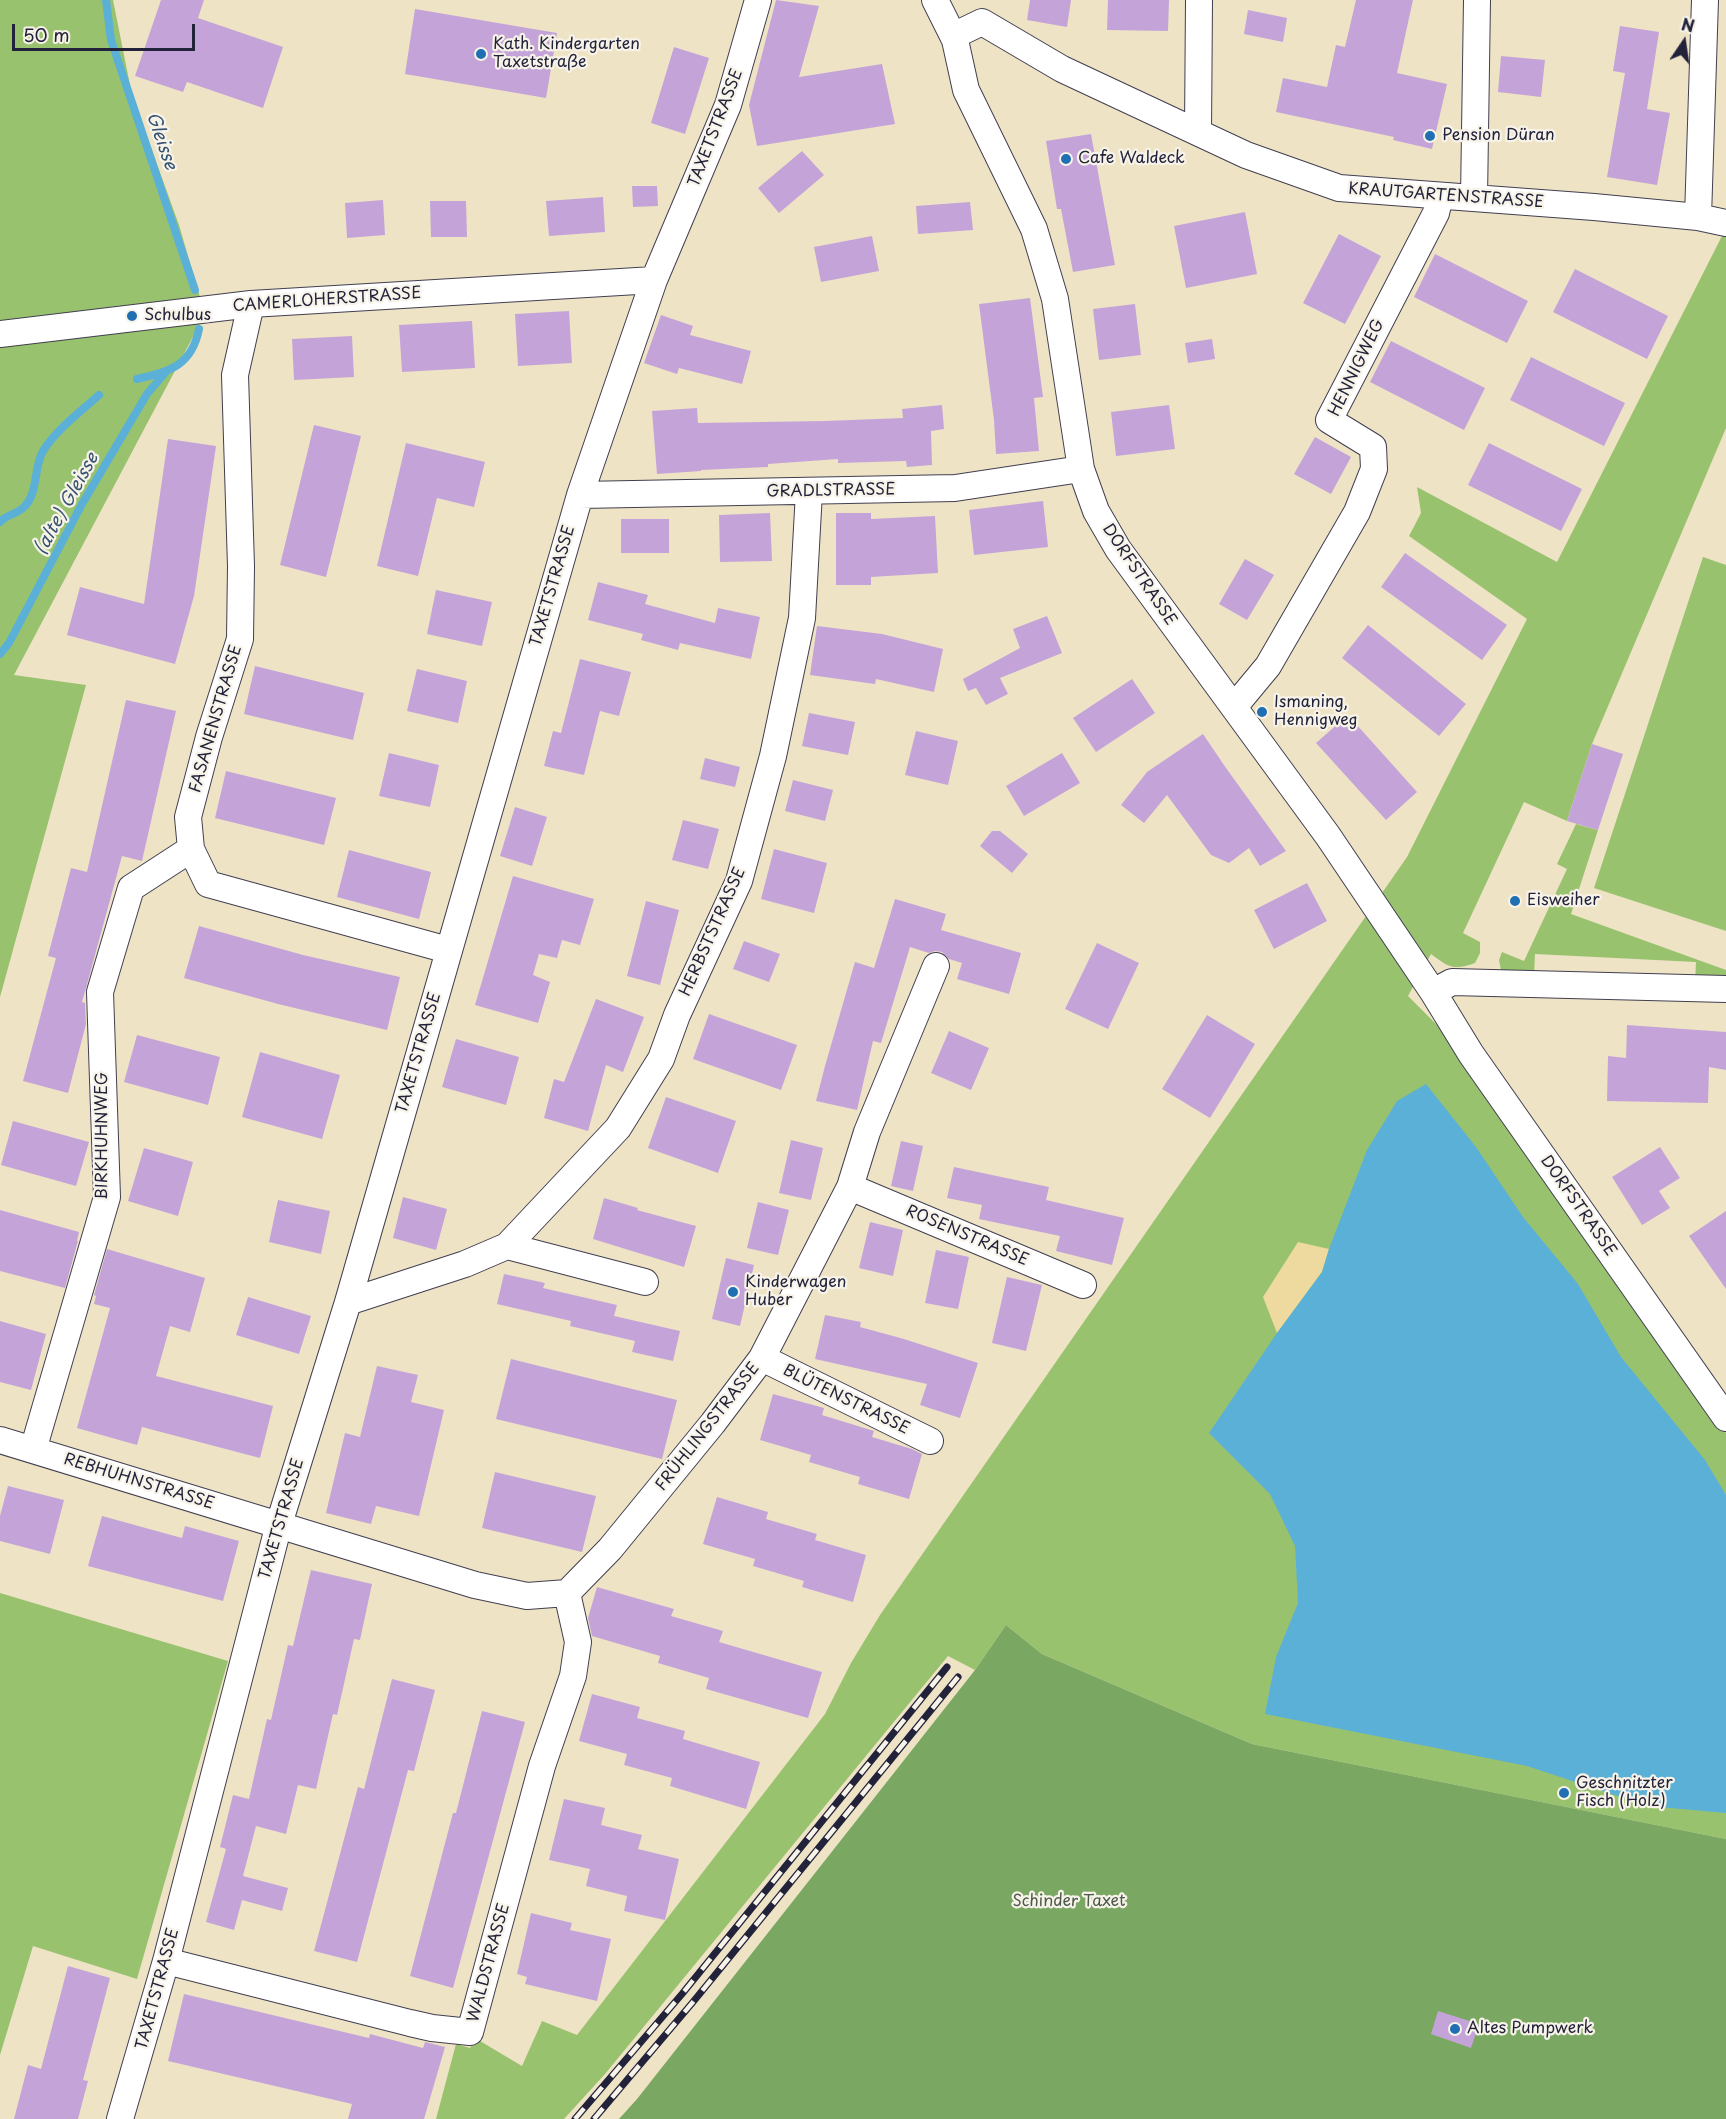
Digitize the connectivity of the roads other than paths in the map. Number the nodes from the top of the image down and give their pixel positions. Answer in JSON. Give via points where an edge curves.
{"nodes":[{"id":1,"x":758,"y":0,"type":"edge"},
{"id":2,"x":935,"y":0,"type":"edge"},
{"id":3,"x":1199,"y":0,"type":"edge"},
{"id":4,"x":1477,"y":0,"type":"edge"},
{"id":5,"x":1706,"y":0,"type":"edge"},
{"id":6,"x":953,"y":36,"type":"junction"},
{"id":7,"x":1198,"y":132,"type":"junction"},
{"id":8,"x":1440,"y":196,"type":"junction"},
{"id":9,"x":1474,"y":198,"type":"junction"},
{"id":10,"x":1698,"y":217,"type":"junction"},
{"id":11,"x":1726,"y":223,"type":"edge"},
{"id":12,"x":654,"y":280,"type":"junction"},
{"id":13,"x":251,"y":304,"type":"junction"},
{"id":14,"x":0,"y":334,"type":"edge"},
{"id":15,"x":1081,"y":469,"type":"junction"},
{"id":16,"x":809,"y":492,"type":"junction"},
{"id":17,"x":580,"y":495,"type":"junction"},
{"id":18,"x":1234,"y":707,"type":"junction"},
{"id":19,"x":191,"y":849,"type":"junction"},
{"id":20,"x":448,"y":950,"type":"junction"},
{"id":21,"x":936,"y":966,"type":"dead end"},
{"id":22,"x":1726,"y":989,"type":"edge"},
{"id":23,"x":1433,"y":992,"type":"junction"},
{"id":24,"x":850,"y":1187,"type":"junction"},
{"id":25,"x":507,"y":1246,"type":"junction"},
{"id":26,"x":645,"y":1282,"type":"dead end"},
{"id":27,"x":1083,"y":1285,"type":"dead end"},
{"id":28,"x":348,"y":1302,"type":"junction"},
{"id":29,"x":762,"y":1358,"type":"junction"},
{"id":30,"x":1726,"y":1418,"type":"edge"},
{"id":31,"x":0,"y":1440,"type":"edge"},
{"id":32,"x":930,"y":1442,"type":"dead end"},
{"id":33,"x":33,"y":1450,"type":"junction"},
{"id":34,"x":279,"y":1524,"type":"junction"},
{"id":35,"x":567,"y":1593,"type":"junction"},
{"id":36,"x":166,"y":1961,"type":"junction"},
{"id":37,"x":120,"y":2119,"type":"edge"}],
"edges":[{"from":1,"to":12,"type":"street","name":"TAXETSTRASSE","via":[[728,105]]},
{"from":2,"to":6,"type":"street","name":"DORFSTRASSE"},
{"from":3,"to":7,"type":"street"},
{"from":4,"to":9,"type":"street"},
{"from":5,"to":10,"type":"street"},
{"from":6,"to":7,"type":"street","name":"KRAUTGARTENSTRASSE","via":[[982,22],[1062,69]]},
{"from":6,"to":15,"type":"street","name":"DORFSTRASSE","via":[[966,90],[1034,229],[1055,299]]},
{"from":7,"to":8,"type":"street","name":"KRAUTGARTENSTRASSE","via":[[1246,155],[1339,188]]},
{"from":8,"to":9,"type":"street","name":"KRAUTGARTENSTRASSE"},
{"from":8,"to":18,"type":"street","name":"HENNIGWEG","via":[[1436,213],[1329,420],[1372,447],[1374,469],[1357,512],[1268,666]]},
{"from":9,"to":10,"type":"street","name":"KRAUTGARTENSTRASSE"},
{"from":10,"to":11,"type":"street","name":"KRAUTGARTENSTRASSE"},
{"from":12,"to":13,"type":"street","name":"CAMERLOHERSTRASSE"},
{"from":12,"to":17,"type":"street","name":"TAXETSTRASSE"},
{"from":13,"to":14,"type":"street","name":"CAMERLOHERSTRASSE"},
{"from":13,"to":19,"type":"street","name":"FASANENSTRASSE","via":[[235,375],[240,639],[188,817]]},
{"from":15,"to":16,"type":"street","name":"GRADLSTRASSE","via":[[955,489]]},
{"from":15,"to":18,"type":"street","name":"DORFSTRASSE","via":[[1096,511],[1118,549]]},
{"from":16,"to":17,"type":"street","name":"GRADLSTRASSE"},
{"from":16,"to":25,"type":"street","name":"HERBSTSTRASSE","via":[[802,618],[773,756],[739,881],[677,1015],[661,1059],[618,1128]]},
{"from":17,"to":20,"type":"street","name":"TAXETSTRASSE"},
{"from":18,"to":23,"type":"street","name":"DORFSTRASSE","via":[[1328,836]]},
{"from":19,"to":20,"type":"street","name":"FASANENSTRASSE","via":[[208,884]]},
{"from":19,"to":33,"type":"street","name":"BIRKHUHNWEG","via":[[131,888],[100,992],[107,1197]]},
{"from":20,"to":28,"type":"street","name":"TAXETSTRASSE"},
{"from":21,"to":24,"type":"street","name":"FRÜHLINGSTRASSE","via":[[867,1132]]},
{"from":22,"to":23,"type":"street","via":[[1452,982]]},
{"from":23,"to":30,"type":"street","name":"DORFSTRASSE","via":[[1471,1054]]},
{"from":24,"to":27,"type":"street","name":"ROSENSTRASSE"},
{"from":24,"to":29,"type":"street","name":"FRÜHLINGSTRASSE"},
{"from":25,"to":26,"type":"street"},
{"from":25,"to":28,"type":"street","name":"HERBSTSTRASSE","via":[[465,1264]]},
{"from":28,"to":34,"type":"street","name":"TAXETSTRASSE"},
{"from":29,"to":32,"type":"street","name":"BLÜTENSTRASSE"},
{"from":29,"to":35,"type":"street","name":"FRÜHLINGSTRASSE","via":[[609,1549]]},
{"from":31,"to":33,"type":"street","name":"REBHUHNSTRASSE"},
{"from":33,"to":34,"type":"street","name":"REBHUHNSTRASSE"},
{"from":34,"to":35,"type":"street","via":[[475,1585],[526,1596]]},
{"from":34,"to":36,"type":"street","name":"TAXETSTRASSE"},
{"from":35,"to":36,"type":"street","name":"WALDSTRASSE","via":[[578,1642],[573,1676],[542,1766],[470,2032],[421,2026]]},
{"from":36,"to":37,"type":"street","name":"TAXETSTRASSE"}]}
